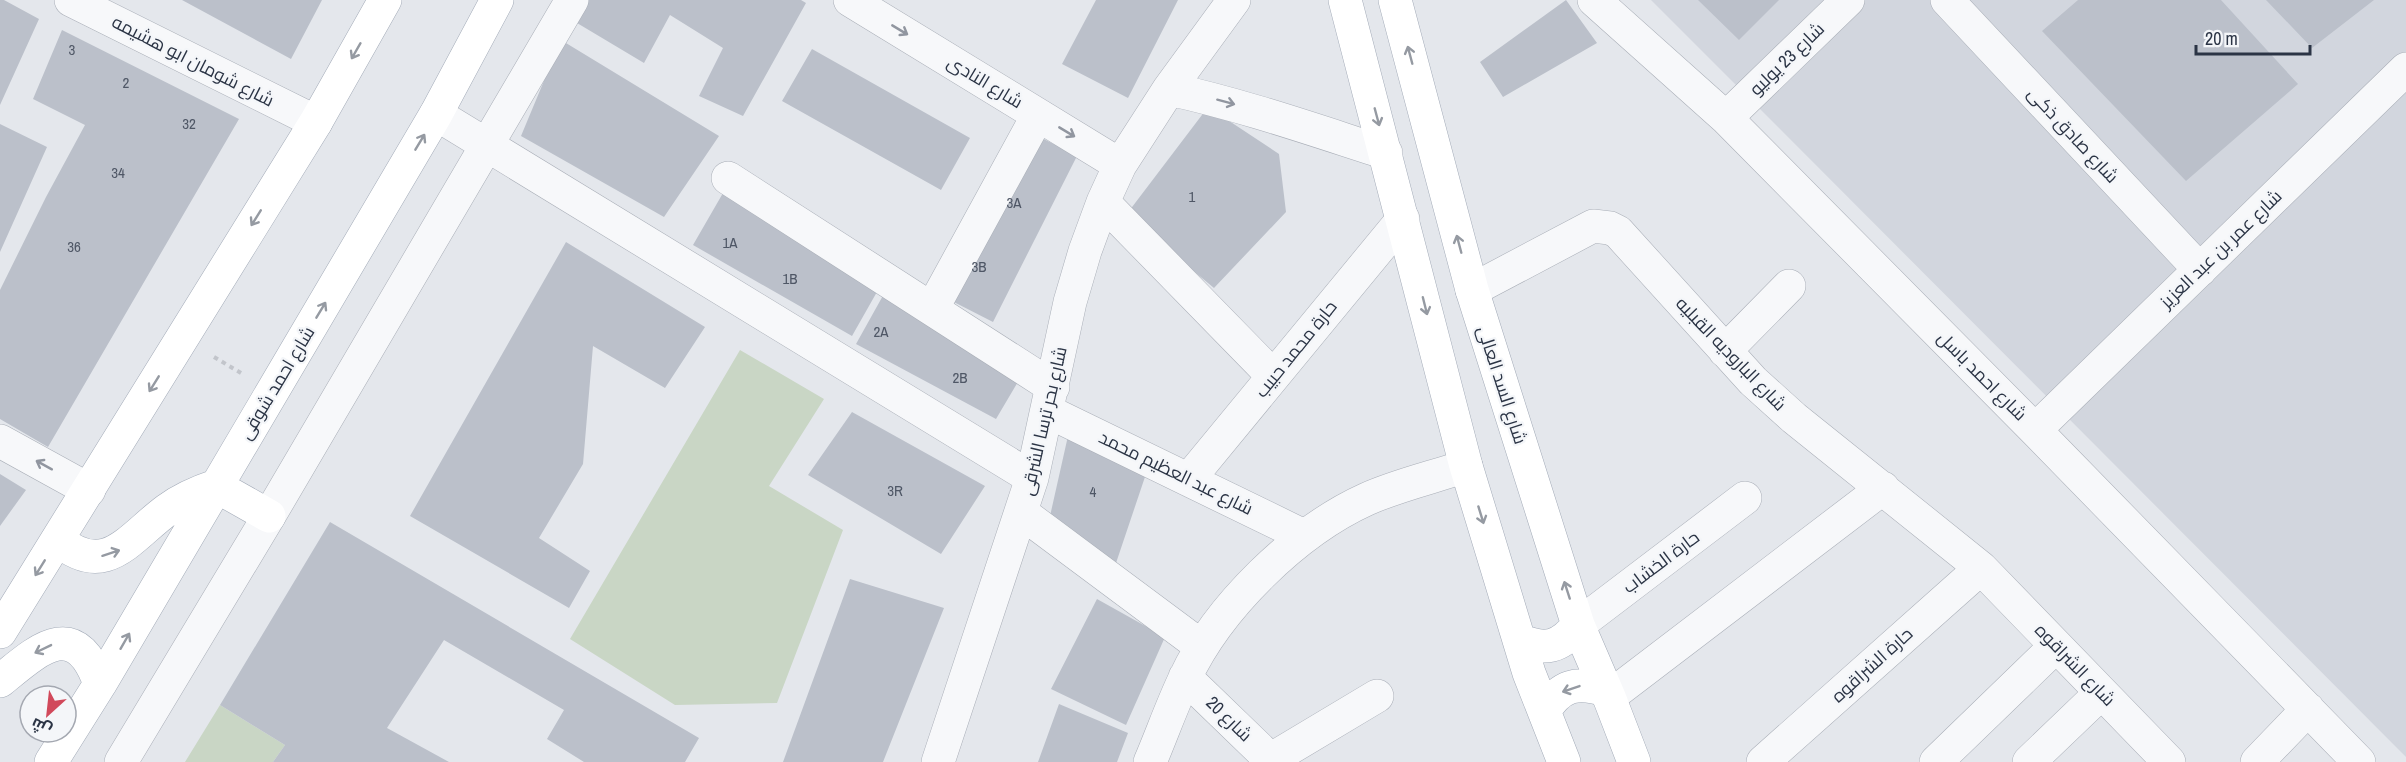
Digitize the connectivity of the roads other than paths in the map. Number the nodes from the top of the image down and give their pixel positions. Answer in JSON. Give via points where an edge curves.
{"nodes":[{"id":1,"x":71,"y":0,"type":"edge"},
{"id":2,"x":385,"y":0,"type":"edge"},
{"id":3,"x":497,"y":0,"type":"edge"},
{"id":4,"x":572,"y":0,"type":"edge"},
{"id":5,"x":850,"y":0,"type":"edge"},
{"id":6,"x":1234,"y":0,"type":"edge"},
{"id":7,"x":1346,"y":0,"type":"edge"},
{"id":8,"x":1395,"y":0,"type":"edge"},
{"id":9,"x":1594,"y":0,"type":"edge"},
{"id":10,"x":1848,"y":0,"type":"edge"},
{"id":11,"x":1947,"y":0,"type":"edge"},
{"id":12,"x":2406,"y":69,"type":"edge"},
{"id":13,"x":1169,"y":89,"type":"junction"},
{"id":14,"x":436,"y":114,"type":"junction"},
{"id":15,"x":1038,"y":115,"type":"junction"},
{"id":16,"x":1726,"y":118,"type":"junction"},
{"id":17,"x":316,"y":122,"type":"junction"},
{"id":18,"x":487,"y":145,"type":"junction"},
{"id":19,"x":1386,"y":153,"type":"junction"},
{"id":20,"x":1120,"y":165,"type":"junction"},
{"id":21,"x":728,"y":178,"type":"dead end"},
{"id":22,"x":1103,"y":202,"type":"junction"},
{"id":23,"x":1403,"y":219,"type":"junction"},
{"id":24,"x":2200,"y":270,"type":"junction"},
{"id":25,"x":1789,"y":286,"type":"dead end"},
{"id":26,"x":1472,"y":290,"type":"junction"},
{"id":27,"x":932,"y":309,"type":"junction"},
{"id":28,"x":1725,"y":351,"type":"junction"},
{"id":29,"x":1273,"y":376,"type":"junction"},
{"id":30,"x":1050,"y":399,"type":"junction"},
{"id":31,"x":2035,"y":430,"type":"junction"},
{"id":32,"x":0,"y":441,"type":"edge"},
{"id":33,"x":1466,"y":466,"type":"junction"},
{"id":34,"x":1032,"y":478,"type":"junction"},
{"id":35,"x":1189,"y":479,"type":"junction"},
{"id":36,"x":216,"y":486,"type":"junction"},
{"id":37,"x":1883,"y":488,"type":"junction"},
{"id":38,"x":89,"y":490,"type":"junction"},
{"id":39,"x":1745,"y":498,"type":"dead end"},
{"id":40,"x":1022,"y":513,"type":"junction"},
{"id":41,"x":269,"y":516,"type":"junction"},
{"id":42,"x":1304,"y":536,"type":"junction"},
{"id":43,"x":58,"y":540,"type":"junction"},
{"id":44,"x":1981,"y":568,"type":"junction"},
{"id":45,"x":1578,"y":625,"type":"junction"},
{"id":46,"x":0,"y":632,"type":"edge"},
{"id":47,"x":1519,"y":640,"type":"junction"},
{"id":48,"x":2056,"y":646,"type":"junction"},
{"id":49,"x":1202,"y":647,"type":"junction"},
{"id":50,"x":1185,"y":677,"type":"junction"},
{"id":51,"x":0,"y":681,"type":"edge"},
{"id":52,"x":100,"y":684,"type":"junction"},
{"id":53,"x":1607,"y":693,"type":"junction"},
{"id":54,"x":2101,"y":693,"type":"junction"},
{"id":55,"x":1377,"y":696,"type":"dead end"},
{"id":56,"x":2308,"y":709,"type":"junction"},
{"id":57,"x":1544,"y":711,"type":"junction"},
{"id":58,"x":1272,"y":761,"type":"edge"},
{"id":59,"x":51,"y":762,"type":"edge"},
{"id":60,"x":121,"y":762,"type":"edge"},
{"id":61,"x":938,"y":762,"type":"edge"},
{"id":62,"x":1150,"y":762,"type":"edge"},
{"id":63,"x":1564,"y":762,"type":"edge"},
{"id":64,"x":1634,"y":762,"type":"edge"},
{"id":65,"x":1763,"y":762,"type":"edge"},
{"id":66,"x":1936,"y":762,"type":"edge"},
{"id":67,"x":2029,"y":762,"type":"edge"},
{"id":68,"x":2169,"y":762,"type":"edge"},
{"id":69,"x":2257,"y":762,"type":"edge"},
{"id":70,"x":2359,"y":762,"type":"edge"}],
"edges":[{"from":1,"to":17,"type":"street","name":"شارع شومان ابو هشيمه"},
{"from":2,"to":17,"type":"main road","one_way":true},
{"from":3,"to":14,"type":"main road","name":"شارع احمد شوقى"},
{"from":4,"to":18,"type":"street"},
{"from":5,"to":15,"type":"street","name":"شارع النادى","one_way":true},
{"from":6,"to":13,"type":"street","name":"شارع بحر ترسا الشرقى"},
{"from":7,"to":19,"type":"main road","one_way":true},
{"from":26,"to":8,"type":"main road","name":"شارع السد العالى","one_way":true},
{"from":9,"to":16,"type":"street","name":"شارع احمد باسل"},
{"from":10,"to":16,"type":"street","name":"شارع 23 يوليو"},
{"from":11,"to":24,"type":"street","name":"شارع صادق ذكى"},
{"from":12,"to":24,"type":"street","name":"شارع عمر بن عبد العزيز"},
{"from":13,"to":19,"type":"street","one_way":true,"via":[[1272,115]]},
{"from":13,"to":20,"type":"street","name":"شارع بحر ترسا الشرقى"},
{"from":14,"to":18,"type":"street"},
{"from":36,"to":14,"type":"main road","name":"شارع احمد شوقى","one_way":true},
{"from":15,"to":20,"type":"street","name":"شارع النادى","one_way":true},
{"from":15,"to":27,"type":"street"},
{"from":16,"to":31,"type":"street","name":"شارع احمد باسل"},
{"from":17,"to":38,"type":"main road","one_way":true},
{"from":18,"to":34,"type":"street"},
{"from":18,"to":41,"type":"street"},
{"from":19,"to":23,"type":"main road"},
{"from":20,"to":22,"type":"street","name":"شارع بحر ترسا الشرقى"},
{"from":21,"to":27,"type":"street","name":"شارع عبد العظيم محمد"},
{"from":22,"to":29,"type":"street"},
{"from":22,"to":30,"type":"street","name":"شارع بحر ترسا الشرقى","via":[[1070,302]]},
{"from":23,"to":29,"type":"street","name":"حارة محمد حبيب"},
{"from":23,"to":33,"type":"main road","one_way":true},
{"from":24,"to":31,"type":"street","name":"شارع عمر بن عبد العزيز"},
{"from":25,"to":28,"type":"street"},
{"from":26,"to":28,"type":"street","name":"شارع الباروديه القبليه","via":[[1593,226],[1610,228],[1618,231]]},
{"from":45,"to":26,"type":"main road","name":"شارع السد العالى","one_way":true},
{"from":27,"to":30,"type":"street","name":"شارع عبد العظيم محمد"},
{"from":28,"to":37,"type":"street","name":"شارع الباروديه القبليه","via":[[1794,418]]},
{"from":29,"to":35,"type":"street","name":"حارة محمد حبيب"},
{"from":30,"to":34,"type":"street","name":"شارع بحر ترسا الشرقى"},
{"from":30,"to":35,"type":"street","name":"شارع عبد العظيم محمد"},
{"from":31,"to":56,"type":"street","name":"شارع احمد باسل"},
{"from":38,"to":32,"type":"street","one_way":true},
{"from":33,"to":42,"type":"street","via":[[1367,499]]},
{"from":33,"to":47,"type":"main road","one_way":true},
{"from":34,"to":40,"type":"street","name":"شارع بحر ترسا الشرقى"},
{"from":35,"to":42,"type":"street","name":"شارع عبد العظيم محمد"},
{"from":36,"to":41,"type":"main road"},
{"from":43,"to":36,"type":"main road","one_way":true,"via":[[81,555],[109,555],[122,549],[168,509]]},
{"from":52,"to":36,"type":"main road","name":"شارع احمد شوقى","one_way":true},
{"from":37,"to":44,"type":"street","name":"شارع الباروديه القبليه"},
{"from":37,"to":53,"type":"street"},
{"from":38,"to":43,"type":"main road"},
{"from":39,"to":45,"type":"street","name":"حارة الخشاب"},
{"from":40,"to":49,"type":"street"},
{"from":40,"to":61,"type":"street","name":"شارع بحر ترسا الشرقى"},
{"from":41,"to":60,"type":"street"},
{"from":42,"to":49,"type":"street","via":[[1250,584]]},
{"from":43,"to":46,"type":"main road","one_way":true},
{"from":44,"to":48,"type":"street","name":"شارع الشراقوه"},
{"from":44,"to":65,"type":"street","name":"حارة الشراقوه"},
{"from":45,"to":47,"type":"main road","via":[[1567,639],[1552,646],[1535,646]]},
{"from":45,"to":53,"type":"main road","name":"شارع السد العالى"},
{"from":47,"to":57,"type":"main road"},
{"from":48,"to":54,"type":"street","name":"شارع الشراقوه"},
{"from":48,"to":66,"type":"street"},
{"from":49,"to":50,"type":"street"},
{"from":50,"to":58,"type":"street","name":"شارع 20"},
{"from":50,"to":62,"type":"street"},
{"from":52,"to":51,"type":"main road","one_way":true,"via":[[90,660],[82,652],[61,644],[39,650]]},
{"from":52,"to":59,"type":"main road","name":"شارع احمد شوقى"},
{"from":53,"to":57,"type":"main road","one_way":true,"via":[[1588,684],[1570,686],[1554,696]]},
{"from":53,"to":64,"type":"main road","name":"شارع السد العالى"},
{"from":54,"to":67,"type":"street"},
{"from":54,"to":68,"type":"street","name":"شارع الشراقوه"},
{"from":55,"to":58,"type":"street"},
{"from":56,"to":69,"type":"street"},
{"from":56,"to":70,"type":"street","name":"شارع احمد باسل"},
{"from":57,"to":63,"type":"main road"}]}
